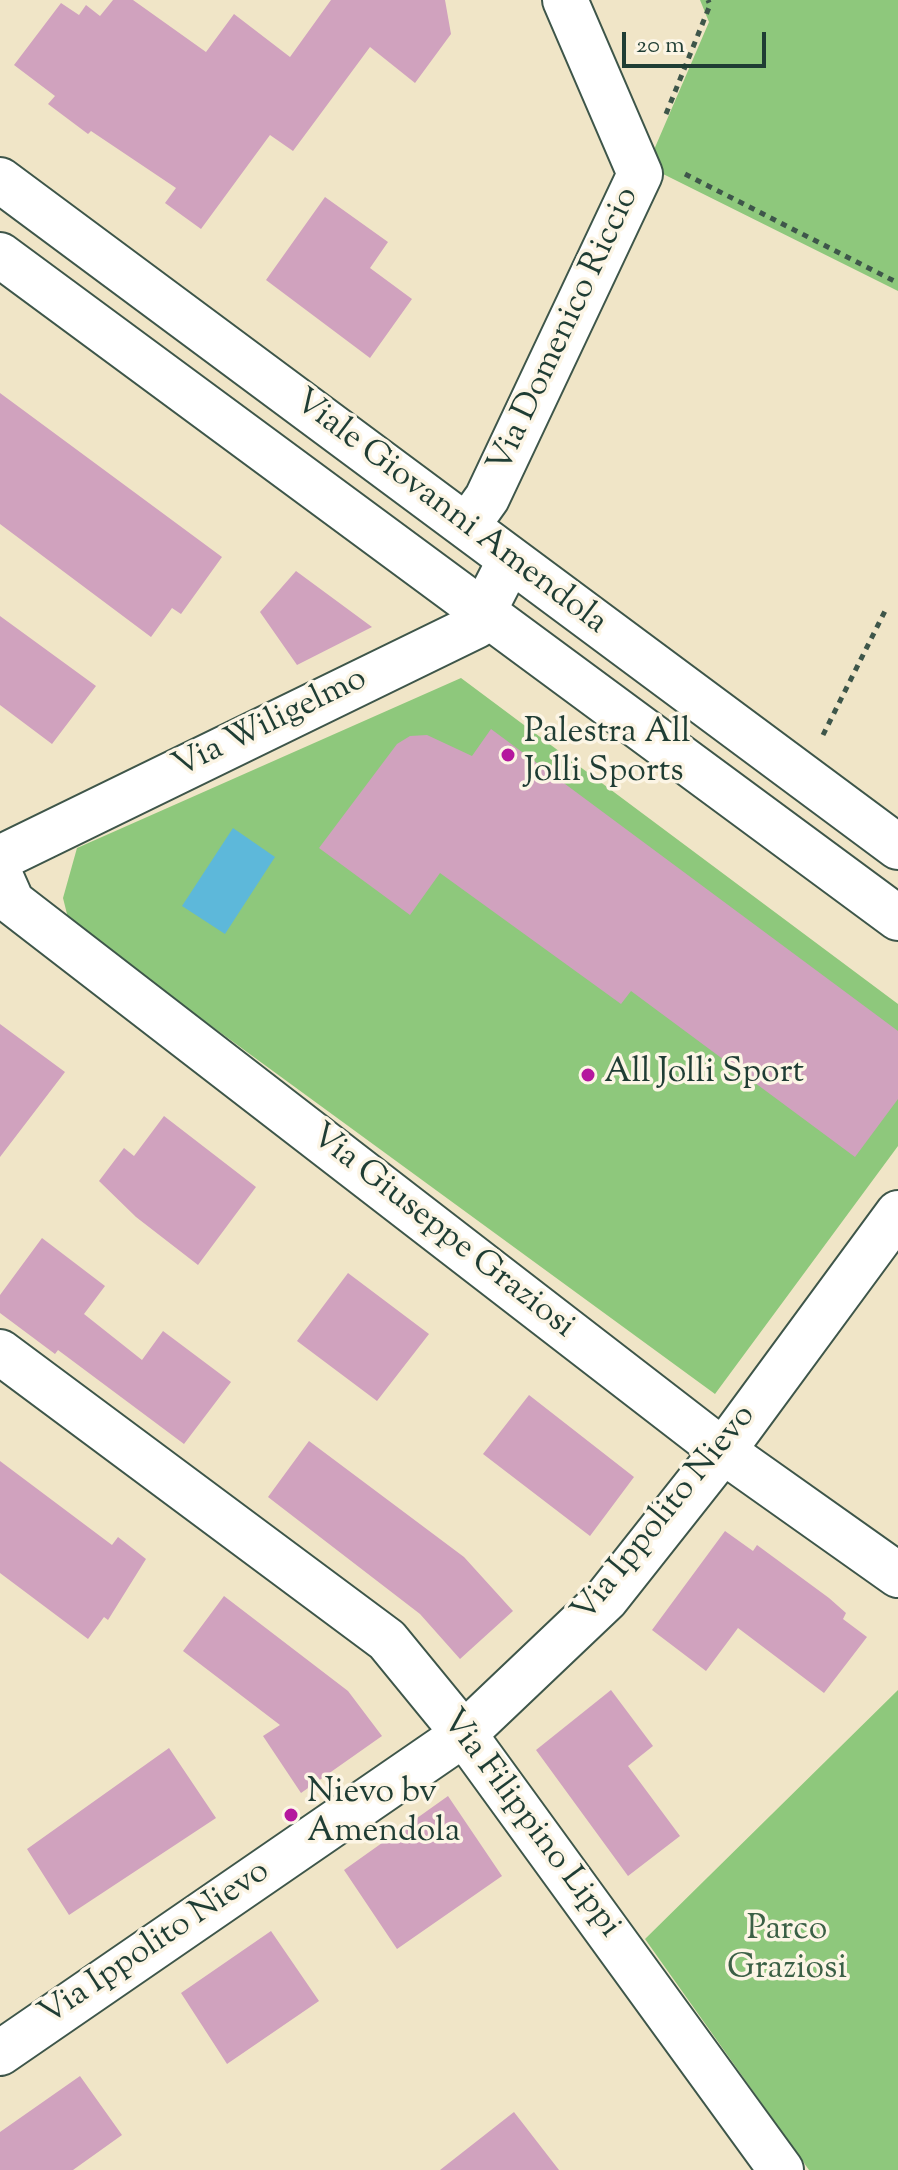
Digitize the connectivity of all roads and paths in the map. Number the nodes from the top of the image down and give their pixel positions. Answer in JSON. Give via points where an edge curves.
{"nodes":[{"id":1,"x":565,"y":0,"type":"edge"},
{"id":2,"x":710,"y":2,"type":"edge"},
{"id":3,"x":660,"y":128,"type":"dead end"},
{"id":4,"x":676,"y":170,"type":"dead end"},
{"id":5,"x":0,"y":180,"type":"edge"},
{"id":6,"x":0,"y":255,"type":"edge"},
{"id":7,"x":898,"y":283,"type":"edge"},
{"id":8,"x":467,"y":526,"type":"junction"},
{"id":9,"x":510,"y":560,"type":"junction"},
{"id":10,"x":887,"y":607,"type":"dead end"},
{"id":11,"x":480,"y":618,"type":"junction"},
{"id":12,"x":818,"y":745,"type":"dead end"},
{"id":13,"x":898,"y":847,"type":"edge"},
{"id":14,"x":0,"y":858,"type":"edge"},
{"id":15,"x":0,"y":875,"type":"edge"},
{"id":16,"x":898,"y":918,"type":"edge"},
{"id":17,"x":898,"y":1213,"type":"edge"},
{"id":18,"x":0,"y":1352,"type":"edge"},
{"id":19,"x":723,"y":1451,"type":"junction"},
{"id":20,"x":898,"y":1575,"type":"edge"},
{"id":21,"x":464,"y":1734,"type":"junction"},
{"id":22,"x":0,"y":2053,"type":"edge"},
{"id":23,"x":781,"y":2170,"type":"edge"}],
"edges":[{"from":1,"to":8,"type":"street","name":"Via Domenico Riccio","via":[[640,174],[487,498]]},
{"from":2,"to":3,"type":"path"},
{"from":4,"to":7,"type":"path"},
{"from":5,"to":8,"type":"street","name":"Viale Giovanni Amendola"},
{"from":6,"to":11,"type":"street","name":"Viale Giovanni Amendola"},
{"from":8,"to":9,"type":"street","name":"Viale Giovanni Amendola"},
{"from":9,"to":11,"type":"street"},
{"from":9,"to":13,"type":"street","name":"Viale Giovanni Amendola"},
{"from":10,"to":12,"type":"path"},
{"from":11,"to":14,"type":"street","name":"Via Wiligelmo"},
{"from":11,"to":16,"type":"street","name":"Viale Giovanni Amendola"},
{"from":15,"to":19,"type":"street","name":"Via Giuseppe Graziosi","via":[[12,902]]},
{"from":17,"to":19,"type":"street","name":"Via Ippolito Nievo"},
{"from":18,"to":21,"type":"street","name":"Via Filippino Lippi","via":[[387,1640]]},
{"from":19,"to":20,"type":"street","name":"Via Giuseppe Graziosi"},
{"from":19,"to":21,"type":"street","name":"Via Ippolito Nievo","via":[[606,1599]]},
{"from":21,"to":22,"type":"street","name":"Via Ippolito Nievo"},
{"from":21,"to":23,"type":"street","name":"Via Filippino Lippi"}]}
